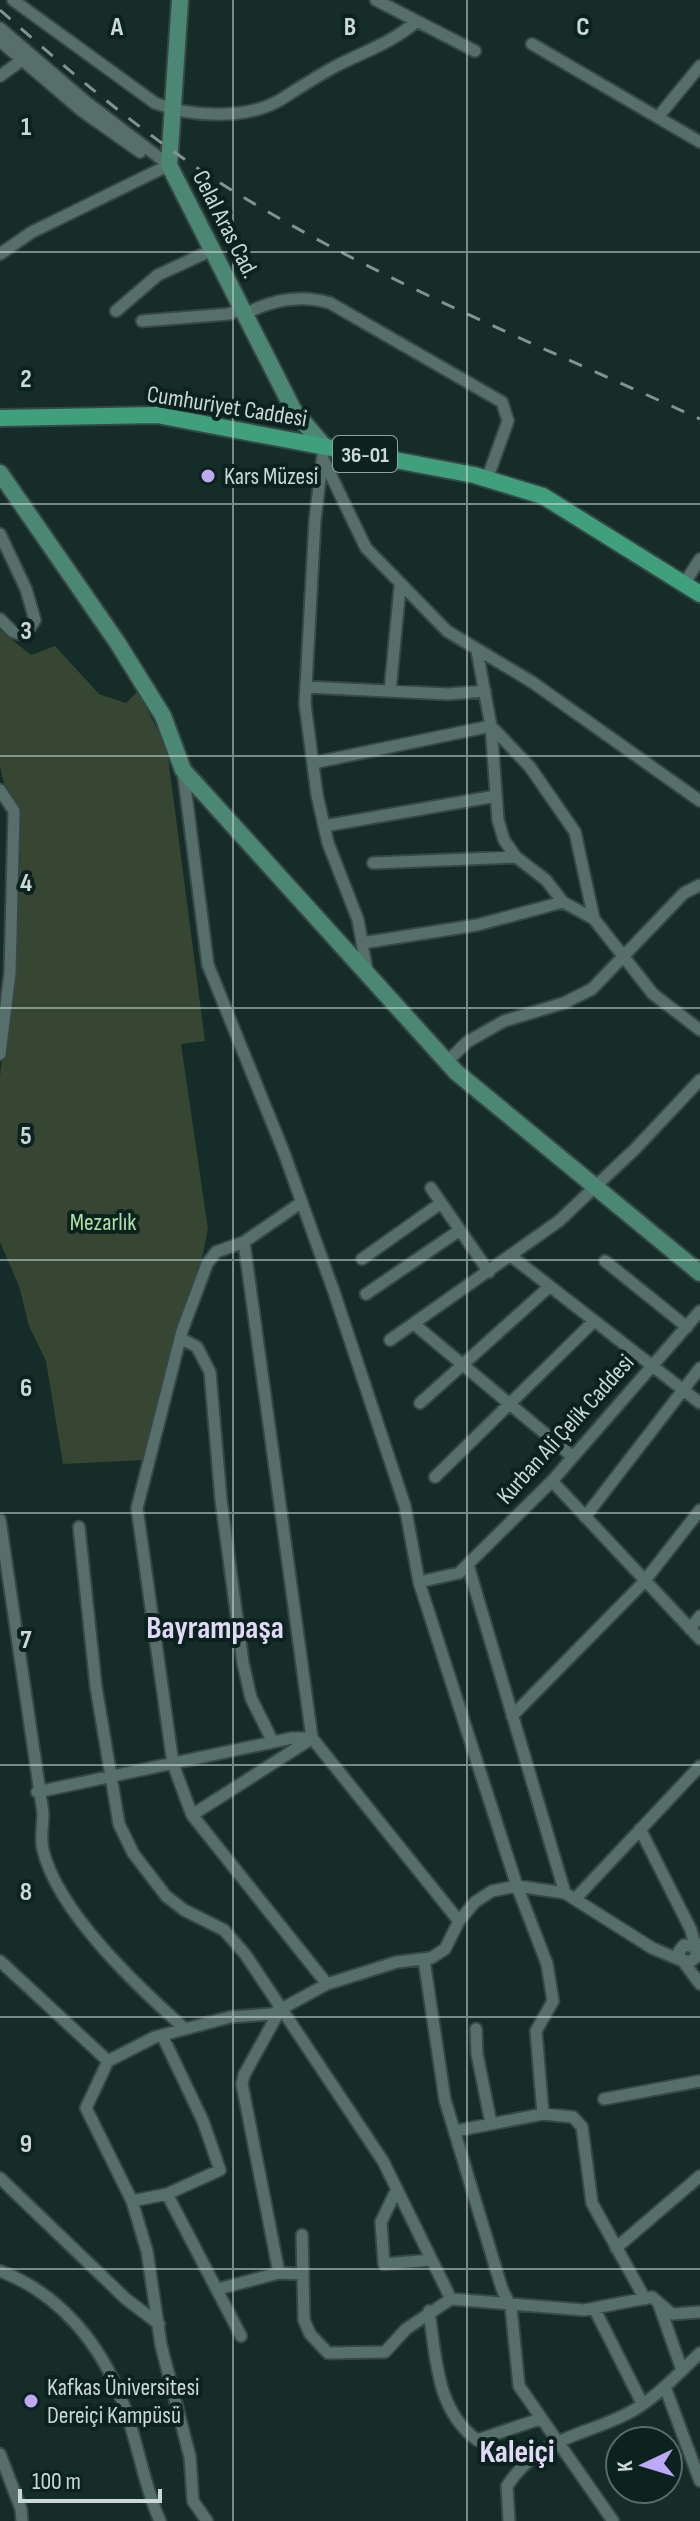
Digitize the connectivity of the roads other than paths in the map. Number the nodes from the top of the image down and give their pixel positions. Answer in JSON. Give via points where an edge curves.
{"nodes":[{"id":1,"x":13,"y":0,"type":"edge"},
{"id":2,"x":376,"y":0,"type":"edge"},
{"id":3,"x":177,"y":4,"type":"edge"},
{"id":4,"x":417,"y":21,"type":"junction"},
{"id":5,"x":0,"y":28,"type":"edge"},
{"id":6,"x":0,"y":41,"type":"edge"},
{"id":7,"x":532,"y":44,"type":"dead end"},
{"id":8,"x":475,"y":51,"type":"dead end"},
{"id":9,"x":22,"y":60,"type":"junction"},
{"id":10,"x":700,"y":66,"type":"edge"},
{"id":11,"x":0,"y":76,"type":"edge"},
{"id":12,"x":172,"y":110,"type":"junction"},
{"id":13,"x":658,"y":117,"type":"junction"},
{"id":14,"x":700,"y":142,"type":"edge"},
{"id":15,"x":164,"y":166,"type":"junction"},
{"id":16,"x":212,"y":250,"type":"junction"},
{"id":17,"x":0,"y":254,"type":"edge"},
{"id":18,"x":116,"y":311,"type":"dead end"},
{"id":19,"x":244,"y":312,"type":"junction"},
{"id":20,"x":142,"y":321,"type":"dead end"},
{"id":21,"x":0,"y":418,"type":"edge"},
{"id":22,"x":324,"y":454,"type":"junction"},
{"id":23,"x":0,"y":473,"type":"edge"},
{"id":24,"x":487,"y":479,"type":"junction"},
{"id":25,"x":0,"y":534,"type":"edge"},
{"id":26,"x":700,"y":559,"type":"edge"},
{"id":27,"x":684,"y":584,"type":"junction"},
{"id":28,"x":400,"y":587,"type":"junction"},
{"id":29,"x":700,"y":594,"type":"edge"},
{"id":30,"x":0,"y":619,"type":"edge"},
{"id":31,"x":477,"y":651,"type":"junction"},
{"id":32,"x":306,"y":687,"type":"junction"},
{"id":33,"x":390,"y":691,"type":"junction"},
{"id":34,"x":485,"y":691,"type":"junction"},
{"id":35,"x":491,"y":726,"type":"junction"},
{"id":36,"x":313,"y":763,"type":"junction"},
{"id":37,"x":183,"y":770,"type":"junction"},
{"id":38,"x":0,"y":790,"type":"edge"},
{"id":39,"x":496,"y":796,"type":"junction"},
{"id":40,"x":700,"y":801,"type":"edge"},
{"id":41,"x":324,"y":826,"type":"junction"},
{"id":42,"x":516,"y":857,"type":"junction"},
{"id":43,"x":373,"y":863,"type":"dead end"},
{"id":44,"x":700,"y":885,"type":"edge"},
{"id":45,"x":563,"y":902,"type":"junction"},
{"id":46,"x":594,"y":919,"type":"junction"},
{"id":47,"x":362,"y":943,"type":"junction"},
{"id":48,"x":623,"y":956,"type":"junction"},
{"id":49,"x":368,"y":975,"type":"junction"},
{"id":50,"x":700,"y":1030,"type":"edge"},
{"id":51,"x":0,"y":1054,"type":"edge"},
{"id":52,"x":447,"y":1062,"type":"junction"},
{"id":53,"x":700,"y":1080,"type":"edge"},
{"id":54,"x":431,"y":1188,"type":"dead end"},
{"id":55,"x":594,"y":1188,"type":"junction"},
{"id":56,"x":302,"y":1202,"type":"junction"},
{"id":57,"x":441,"y":1203,"type":"junction"},
{"id":58,"x":460,"y":1230,"type":"junction"},
{"id":59,"x":244,"y":1242,"type":"junction"},
{"id":60,"x":511,"y":1256,"type":"junction"},
{"id":61,"x":362,"y":1259,"type":"dead end"},
{"id":62,"x":605,"y":1261,"type":"dead end"},
{"id":63,"x":489,"y":1272,"type":"junction"},
{"id":64,"x":700,"y":1273,"type":"edge"},
{"id":65,"x":549,"y":1287,"type":"junction"},
{"id":66,"x":366,"y":1294,"type":"dead end"},
{"id":67,"x":700,"y":1311,"type":"edge"},
{"id":68,"x":593,"y":1322,"type":"junction"},
{"id":69,"x":414,"y":1324,"type":"junction"},
{"id":70,"x":687,"y":1327,"type":"junction"},
{"id":71,"x":180,"y":1338,"type":"junction"},
{"id":72,"x":390,"y":1340,"type":"dead end"},
{"id":73,"x":462,"y":1364,"type":"junction"},
{"id":74,"x":651,"y":1368,"type":"junction"},
{"id":75,"x":700,"y":1368,"type":"edge"},
{"id":76,"x":682,"y":1390,"type":"junction"},
{"id":77,"x":420,"y":1403,"type":"dead end"},
{"id":78,"x":700,"y":1403,"type":"edge"},
{"id":79,"x":510,"y":1404,"type":"junction"},
{"id":80,"x":573,"y":1457,"type":"junction"},
{"id":81,"x":435,"y":1477,"type":"dead end"},
{"id":82,"x":552,"y":1481,"type":"junction"},
{"id":83,"x":700,"y":1510,"type":"edge"},
{"id":84,"x":585,"y":1517,"type":"junction"},
{"id":85,"x":0,"y":1520,"type":"edge"},
{"id":86,"x":79,"y":1527,"type":"dead end"},
{"id":87,"x":464,"y":1569,"type":"junction"},
{"id":88,"x":644,"y":1581,"type":"junction"},
{"id":89,"x":419,"y":1582,"type":"junction"},
{"id":90,"x":700,"y":1616,"type":"edge"},
{"id":91,"x":690,"y":1629,"type":"junction"},
{"id":92,"x":700,"y":1639,"type":"edge"},
{"id":93,"x":512,"y":1716,"type":"junction"},
{"id":94,"x":312,"y":1738,"type":"junction"},
{"id":95,"x":273,"y":1742,"type":"junction"},
{"id":96,"x":173,"y":1764,"type":"junction"},
{"id":97,"x":700,"y":1766,"type":"edge"},
{"id":98,"x":108,"y":1775,"type":"junction"},
{"id":99,"x":37,"y":1792,"type":"junction"},
{"id":100,"x":192,"y":1815,"type":"junction"},
{"id":101,"x":640,"y":1829,"type":"junction"},
{"id":102,"x":517,"y":1886,"type":"junction"},
{"id":103,"x":570,"y":1896,"type":"junction"},
{"id":104,"x":459,"y":1921,"type":"junction"},
{"id":105,"x":698,"y":1949,"type":"edge"},
{"id":106,"x":424,"y":1960,"type":"junction"},
{"id":107,"x":0,"y":1961,"type":"edge"},
{"id":108,"x":683,"y":1961,"type":"junction"},
{"id":109,"x":327,"y":1984,"type":"junction"},
{"id":110,"x":700,"y":1984,"type":"edge"},
{"id":111,"x":280,"y":2009,"type":"junction"},
{"id":112,"x":184,"y":2028,"type":"junction"},
{"id":113,"x":476,"y":2029,"type":"dead end"},
{"id":114,"x":162,"y":2035,"type":"junction"},
{"id":115,"x":108,"y":2061,"type":"junction"},
{"id":116,"x":700,"y":2081,"type":"edge"},
{"id":117,"x":604,"y":2099,"type":"dead end"},
{"id":118,"x":543,"y":2114,"type":"junction"},
{"id":119,"x":491,"y":2123,"type":"junction"},
{"id":120,"x":455,"y":2131,"type":"junction"},
{"id":121,"x":700,"y":2176,"type":"edge"},
{"id":122,"x":0,"y":2178,"type":"edge"},
{"id":123,"x":397,"y":2189,"type":"junction"},
{"id":124,"x":167,"y":2194,"type":"junction"},
{"id":125,"x":132,"y":2201,"type":"junction"},
{"id":126,"x":302,"y":2235,"type":"dead end"},
{"id":127,"x":616,"y":2248,"type":"junction"},
{"id":128,"x":431,"y":2260,"type":"junction"},
{"id":129,"x":0,"y":2271,"type":"edge"},
{"id":130,"x":279,"y":2273,"type":"junction"},
{"id":131,"x":303,"y":2274,"type":"junction"},
{"id":132,"x":218,"y":2289,"type":"junction"},
{"id":133,"x":451,"y":2299,"type":"junction"},
{"id":134,"x":645,"y":2299,"type":"junction"},
{"id":135,"x":658,"y":2302,"type":"junction"},
{"id":136,"x":511,"y":2307,"type":"junction"},
{"id":137,"x":594,"y":2308,"type":"junction"},
{"id":138,"x":429,"y":2311,"type":"junction"},
{"id":139,"x":700,"y":2312,"type":"edge"},
{"id":140,"x":159,"y":2324,"type":"junction"},
{"id":141,"x":241,"y":2336,"type":"dead end"},
{"id":142,"x":700,"y":2353,"type":"edge"},
{"id":143,"x":682,"y":2370,"type":"junction"},
{"id":144,"x":665,"y":2387,"type":"junction"},
{"id":145,"x":642,"y":2403,"type":"junction"},
{"id":146,"x":540,"y":2419,"type":"junction"},
{"id":147,"x":556,"y":2440,"type":"junction"},
{"id":148,"x":0,"y":2454,"type":"edge"},
{"id":149,"x":700,"y":2481,"type":"edge"},
{"id":150,"x":22,"y":2521,"type":"edge"},
{"id":151,"x":160,"y":2521,"type":"edge"},
{"id":152,"x":207,"y":2521,"type":"edge"},
{"id":153,"x":509,"y":2521,"type":"edge"},
{"id":154,"x":613,"y":2521,"type":"edge"}],
"edges":[{"from":1,"to":12,"type":"street"},
{"from":2,"to":4,"type":"street"},
{"from":3,"to":12,"type":"main road","name":"Celal Aras Cad."},
{"from":4,"to":8,"type":"street"},
{"from":4,"to":12,"type":"street","via":[[399,38],[278,101],[214,115]]},
{"from":5,"to":15,"type":"street"},
{"from":6,"to":9,"type":"street"},
{"from":7,"to":13,"type":"street"},
{"from":9,"to":11,"type":"street"},
{"from":9,"to":15,"type":"street","via":[[82,111]]},
{"from":10,"to":13,"type":"street"},
{"from":12,"to":15,"type":"main road","name":"Celal Aras Cad."},
{"from":13,"to":14,"type":"street"},
{"from":15,"to":16,"type":"main road","name":"Celal Aras Cad."},
{"from":15,"to":17,"type":"street","via":[[32,232]]},
{"from":16,"to":18,"type":"street","via":[[158,275]]},
{"from":16,"to":19,"type":"main road","name":"Celal Aras Cad."},
{"from":19,"to":20,"type":"street"},
{"from":19,"to":22,"type":"main road","name":"Celal Aras Cad.","via":[[294,411]]},
{"from":19,"to":24,"type":"street","via":[[271,300],[330,303],[502,402],[508,421]]},
{"from":21,"to":22,"type":"main road","name":"Cumhuriyet Caddesi","number":"36-01","via":[[157,415]]},
{"from":22,"to":24,"type":"main road","name":"Cumhuriyet Caddesi","number":"36-01"},
{"from":22,"to":28,"type":"street","via":[[366,548]]},
{"from":22,"to":32,"type":"street"},
{"from":23,"to":37,"type":"main road","via":[[163,716]]},
{"from":24,"to":27,"type":"main road","name":"Cumhuriyet Caddesi","number":"36-01","via":[[543,496]]},
{"from":25,"to":30,"type":"street","via":[[35,620],[25,635]]},
{"from":26,"to":27,"type":"street"},
{"from":27,"to":29,"type":"main road","name":"Cumhuriyet Caddesi","number":"36-01"},
{"from":28,"to":31,"type":"street"},
{"from":28,"to":33,"type":"street"},
{"from":31,"to":34,"type":"street"},
{"from":31,"to":40,"type":"street","via":[[532,682]]},
{"from":32,"to":33,"type":"street"},
{"from":32,"to":36,"type":"street"},
{"from":33,"to":34,"type":"street"},
{"from":34,"to":35,"type":"street"},
{"from":35,"to":36,"type":"street"},
{"from":35,"to":39,"type":"street"},
{"from":35,"to":46,"type":"street","via":[[530,767],[575,832]]},
{"from":36,"to":41,"type":"street"},
{"from":37,"to":49,"type":"main road"},
{"from":37,"to":56,"type":"street","via":[[208,965]]},
{"from":38,"to":51,"type":"street","via":[[14,811],[10,973]]},
{"from":39,"to":41,"type":"street"},
{"from":39,"to":42,"type":"street","via":[[504,840]]},
{"from":41,"to":47,"type":"street"},
{"from":42,"to":43,"type":"street"},
{"from":42,"to":45,"type":"street","via":[[546,880]]},
{"from":44,"to":48,"type":"street","via":[[684,893]]},
{"from":45,"to":46,"type":"street"},
{"from":45,"to":47,"type":"street","via":[[477,925]]},
{"from":46,"to":48,"type":"street"},
{"from":47,"to":49,"type":"street"},
{"from":48,"to":50,"type":"street","via":[[653,994]]},
{"from":48,"to":52,"type":"street","via":[[585,994],[504,1021],[467,1042]]},
{"from":49,"to":52,"type":"main road"},
{"from":52,"to":55,"type":"main road"},
{"from":53,"to":55,"type":"street"},
{"from":54,"to":57,"type":"street"},
{"from":55,"to":60,"type":"street"},
{"from":55,"to":64,"type":"main road"},
{"from":56,"to":59,"type":"street"},
{"from":56,"to":89,"type":"street","via":[[405,1506]]},
{"from":57,"to":58,"type":"street"},
{"from":57,"to":61,"type":"street"},
{"from":58,"to":63,"type":"street"},
{"from":58,"to":66,"type":"street"},
{"from":59,"to":71,"type":"street","via":[[211,1257]]},
{"from":59,"to":94,"type":"street"},
{"from":60,"to":63,"type":"street"},
{"from":60,"to":65,"type":"street"},
{"from":62,"to":70,"type":"street"},
{"from":63,"to":69,"type":"street"},
{"from":65,"to":68,"type":"street"},
{"from":65,"to":73,"type":"street"},
{"from":67,"to":70,"type":"street","name":"Kurban Ali Çelik Caddesi"},
{"from":68,"to":74,"type":"street"},
{"from":68,"to":79,"type":"street"},
{"from":69,"to":72,"type":"street"},
{"from":69,"to":73,"type":"street"},
{"from":70,"to":74,"type":"street","name":"Kurban Ali Çelik Caddesi"},
{"from":71,"to":95,"type":"street","via":[[197,1347],[210,1372],[243,1663],[251,1698]]},
{"from":71,"to":96,"type":"street","via":[[137,1508]]},
{"from":73,"to":77,"type":"street"},
{"from":73,"to":79,"type":"street"},
{"from":74,"to":76,"type":"street"},
{"from":74,"to":80,"type":"street","name":"Kurban Ali Çelik Caddesi"},
{"from":75,"to":76,"type":"street"},
{"from":76,"to":78,"type":"street"},
{"from":76,"to":84,"type":"street"},
{"from":79,"to":80,"type":"street"},
{"from":79,"to":81,"type":"street"},
{"from":80,"to":82,"type":"street","name":"Kurban Ali Çelik Caddesi"},
{"from":82,"to":84,"type":"street"},
{"from":82,"to":87,"type":"street","name":"Kurban Ali Çelik Caddesi"},
{"from":83,"to":88,"type":"street"},
{"from":84,"to":88,"type":"street"},
{"from":85,"to":99,"type":"street"},
{"from":86,"to":98,"type":"street"},
{"from":87,"to":89,"type":"street"},
{"from":87,"to":93,"type":"street"},
{"from":88,"to":91,"type":"street"},
{"from":88,"to":93,"type":"street"},
{"from":89,"to":102,"type":"street"},
{"from":90,"to":91,"type":"street"},
{"from":91,"to":92,"type":"street"},
{"from":93,"to":103,"type":"street"},
{"from":94,"to":95,"type":"street"},
{"from":94,"to":100,"type":"street"},
{"from":94,"to":104,"type":"street"},
{"from":95,"to":96,"type":"street"},
{"from":96,"to":98,"type":"street"},
{"from":96,"to":100,"type":"street"},
{"from":97,"to":101,"type":"street"},
{"from":98,"to":99,"type":"street"},
{"from":98,"to":111,"type":"street","via":[[119,1824],[133,1853],[175,1904],[224,1930]]},
{"from":99,"to":112,"type":"street","via":[[44,1853],[63,1891],[125,1976]]},
{"from":100,"to":109,"type":"street"},
{"from":101,"to":103,"type":"street"},
{"from":101,"to":105,"type":"street"},
{"from":102,"to":103,"type":"street"},
{"from":102,"to":104,"type":"street","via":[[483,1895]]},
{"from":102,"to":118,"type":"street","via":[[547,1964],[553,2001],[536,2031]]},
{"from":103,"to":108,"type":"street","via":[[652,1948]]},
{"from":104,"to":106,"type":"street","via":[[445,1949]]},
{"from":105,"to":108,"type":"street","via":[[680,1947]]},
{"from":106,"to":109,"type":"street","via":[[397,1962]]},
{"from":106,"to":120,"type":"street","via":[[441,2078]]},
{"from":107,"to":115,"type":"street"},
{"from":108,"to":110,"type":"street"},
{"from":109,"to":111,"type":"street"},
{"from":111,"to":112,"type":"street"},
{"from":111,"to":123,"type":"street","via":[[332,2081]]},
{"from":111,"to":130,"type":"street","via":[[242,2084]]},
{"from":112,"to":114,"type":"street"},
{"from":113,"to":119,"type":"street"},
{"from":114,"to":115,"type":"street"},
{"from":114,"to":124,"type":"street","via":[[220,2170]]},
{"from":115,"to":125,"type":"street","via":[[86,2108]]},
{"from":116,"to":117,"type":"street"},
{"from":118,"to":119,"type":"street"},
{"from":118,"to":127,"type":"street","via":[[573,2117],[582,2127],[592,2203]]},
{"from":119,"to":120,"type":"street"},
{"from":120,"to":136,"type":"street"},
{"from":121,"to":127,"type":"street"},
{"from":122,"to":140,"type":"street"},
{"from":123,"to":128,"type":"street"},
{"from":123,"to":128,"type":"street","via":[[381,2222],[384,2264]]},
{"from":124,"to":125,"type":"street"},
{"from":124,"to":132,"type":"street"},
{"from":125,"to":140,"type":"street"},
{"from":126,"to":131,"type":"street"},
{"from":127,"to":134,"type":"street"},
{"from":128,"to":133,"type":"street"},
{"from":129,"to":151,"type":"street","via":[[57,2302],[91,2344],[123,2402]]},
{"from":130,"to":131,"type":"street"},
{"from":130,"to":132,"type":"street"},
{"from":131,"to":138,"type":"street","via":[[304,2320],[328,2353],[385,2352]]},
{"from":132,"to":141,"type":"street"},
{"from":133,"to":136,"type":"street"},
{"from":133,"to":138,"type":"street"},
{"from":134,"to":135,"type":"street"},
{"from":134,"to":137,"type":"street"},
{"from":135,"to":139,"type":"street","via":[[672,2314]]},
{"from":135,"to":143,"type":"street"},
{"from":136,"to":137,"type":"street"},
{"from":136,"to":146,"type":"street","via":[[519,2386]]},
{"from":137,"to":145,"type":"street"},
{"from":138,"to":146,"type":"street","via":[[443,2396],[460,2428],[477,2440]]},
{"from":140,"to":152,"type":"street","via":[[190,2457],[193,2501]]},
{"from":142,"to":143,"type":"street"},
{"from":143,"to":144,"type":"street"},
{"from":144,"to":145,"type":"street"},
{"from":144,"to":149,"type":"street"},
{"from":145,"to":147,"type":"street"},
{"from":146,"to":147,"type":"street"},
{"from":147,"to":153,"type":"street","via":[[507,2486]]},
{"from":147,"to":154,"type":"street"},
{"from":148,"to":150,"type":"street"}]}
